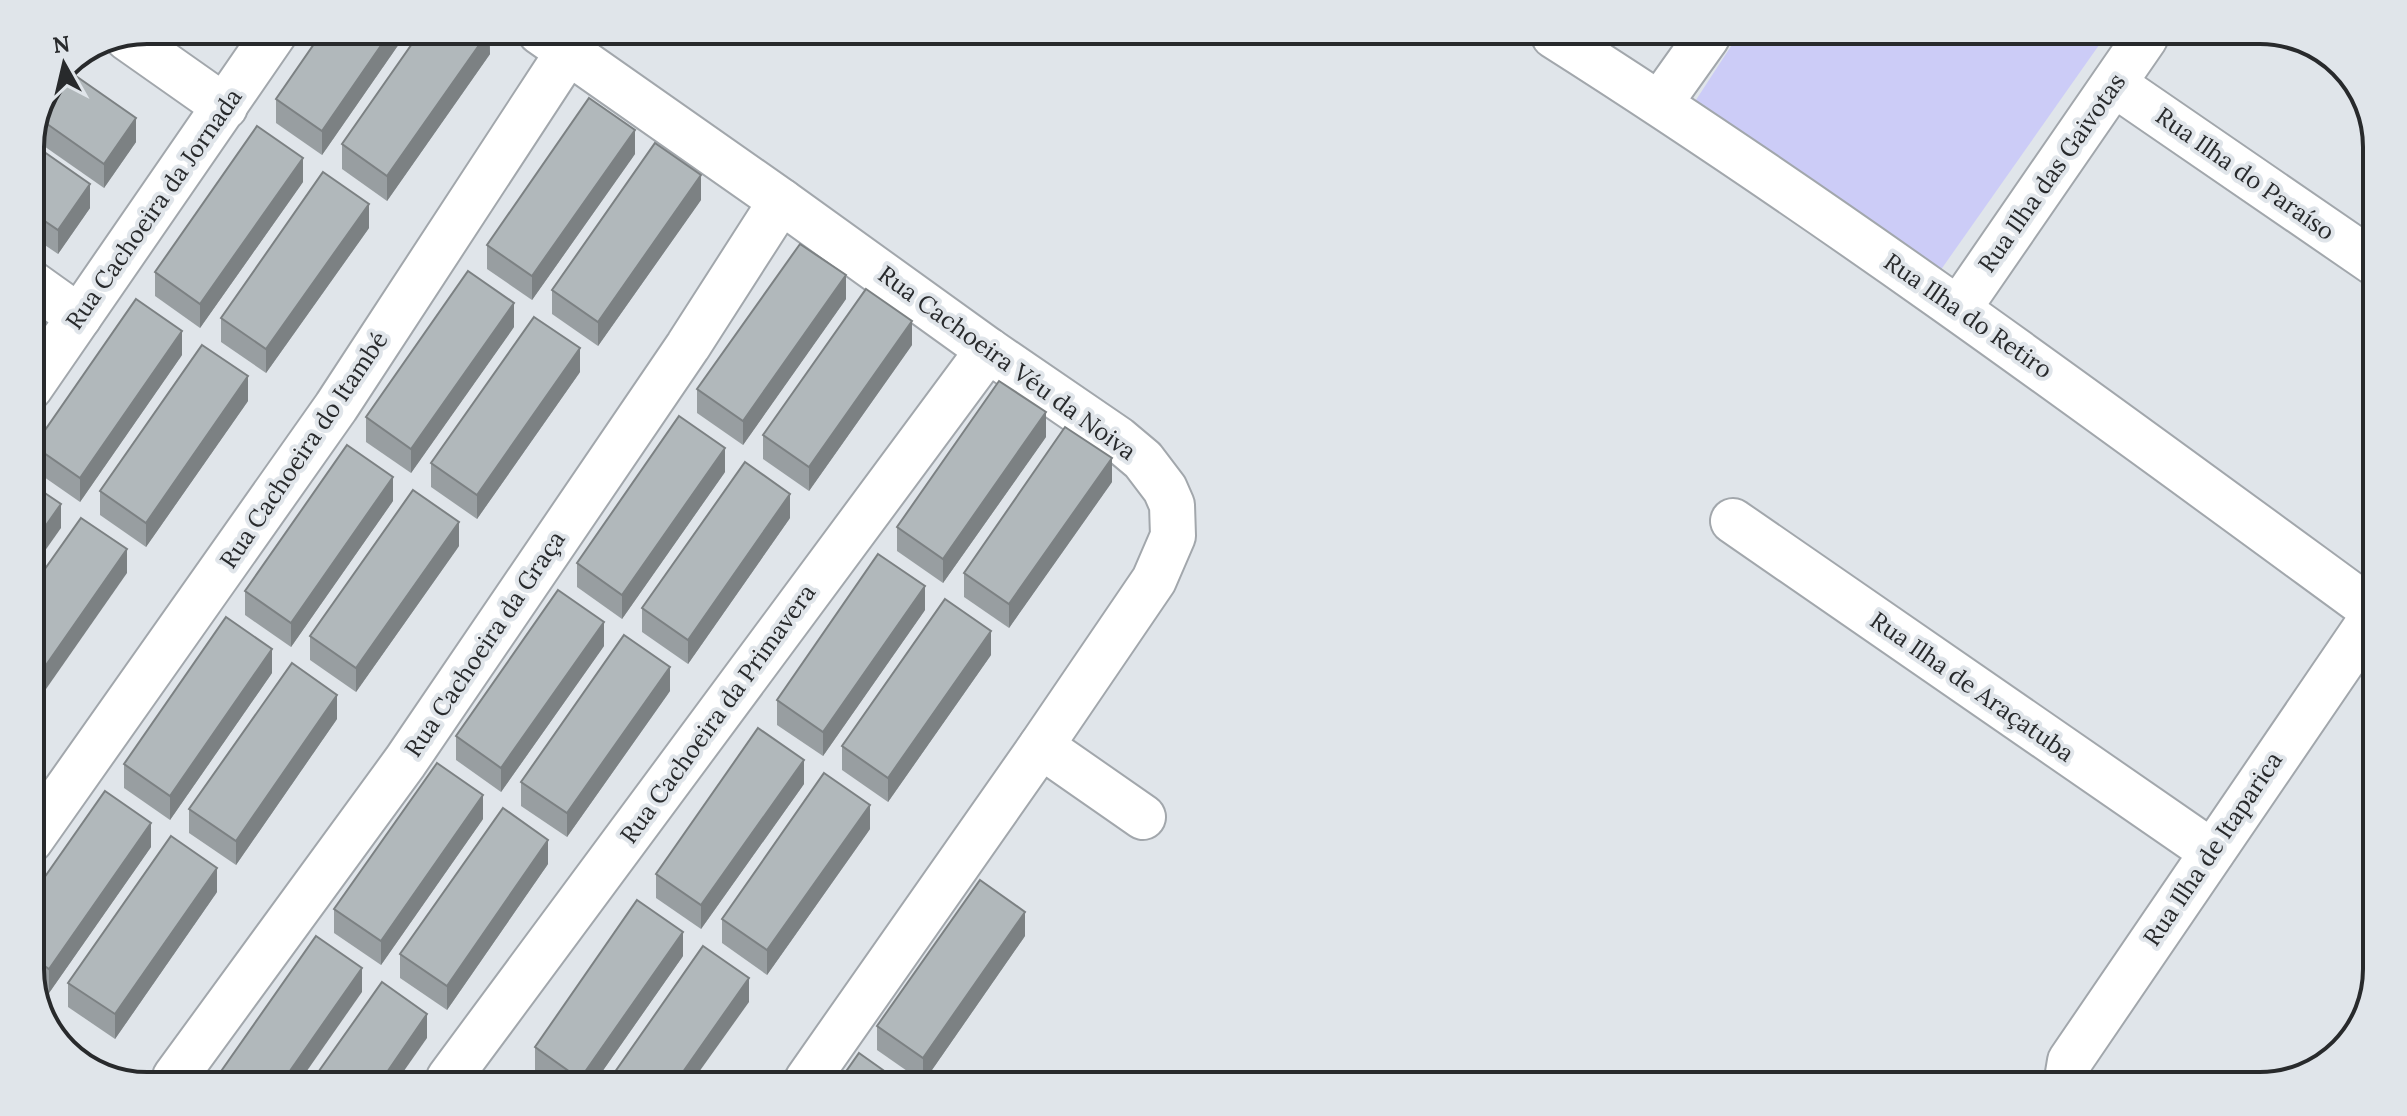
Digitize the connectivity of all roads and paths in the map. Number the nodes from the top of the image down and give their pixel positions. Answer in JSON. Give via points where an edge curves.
{"nodes":[{"id":1,"x":267,"y":44,"type":"edge"},
{"id":2,"x":553,"y":44,"type":"edge"},
{"id":3,"x":557,"y":44,"type":"edge"},
{"id":4,"x":1567,"y":44,"type":"edge"},
{"id":5,"x":1702,"y":44,"type":"edge"},
{"id":6,"x":2141,"y":44,"type":"edge"},
{"id":7,"x":137,"y":45,"type":"edge"},
{"id":8,"x":2114,"y":84,"type":"junction"},
{"id":9,"x":1660,"y":103,"type":"junction"},
{"id":10,"x":225,"y":107,"type":"junction"},
{"id":11,"x":781,"y":201,"type":"junction"},
{"id":12,"x":2363,"y":255,"type":"edge"},
{"id":13,"x":44,"y":292,"type":"edge"},
{"id":14,"x":1959,"y":308,"type":"junction"},
{"id":15,"x":79,"y":317,"type":"junction"},
{"id":16,"x":988,"y":350,"type":"junction"},
{"id":17,"x":44,"y":368,"type":"edge"},
{"id":18,"x":1733,"y":521,"type":"dead end"},
{"id":19,"x":2363,"y":603,"type":"edge"},
{"id":20,"x":2363,"y":631,"type":"edge"},
{"id":21,"x":1041,"y":746,"type":"junction"},
{"id":22,"x":1143,"y":817,"type":"dead end"},
{"id":23,"x":44,"y":821,"type":"edge"},
{"id":24,"x":2212,"y":852,"type":"junction"},
{"id":25,"x":179,"y":1072,"type":"edge"},
{"id":26,"x":453,"y":1072,"type":"edge"},
{"id":27,"x":813,"y":1072,"type":"edge"},
{"id":28,"x":2068,"y":1072,"type":"edge"}],
"edges":[{"from":1,"to":10,"type":"street","name":"Rua Cachoeira da Jornada"},
{"from":2,"to":23,"type":"street","name":"Rua Cachoeira do Itambé","via":[[336,407]]},
{"from":3,"to":11,"type":"street","name":"Rua Cachoeira Véu da Noiva"},
{"from":4,"to":9,"type":"street","name":"Rua Ilha do Retiro"},
{"from":5,"to":9,"type":"street"},
{"from":6,"to":8,"type":"street","name":"Rua Ilha das Gaivotas"},
{"from":7,"to":10,"type":"street"},
{"from":8,"to":12,"type":"street","name":"Rua Ilha do Paraíso"},
{"from":8,"to":14,"type":"street","name":"Rua Ilha das Gaivotas"},
{"from":9,"to":14,"type":"street","name":"Rua Ilha do Retiro"},
{"from":10,"to":15,"type":"street","name":"Rua Cachoeira da Jornada"},
{"from":11,"to":16,"type":"street","name":"Rua Cachoeira Véu da Noiva"},
{"from":11,"to":25,"type":"street","name":"Rua Cachoeira da Graça","via":[[405,762]]},
{"from":13,"to":15,"type":"street"},
{"from":14,"to":19,"type":"street","name":"Rua Ilha do Retiro"},
{"from":15,"to":17,"type":"street","name":"Rua Cachoeira da Jornada"},
{"from":16,"to":21,"type":"street","name":"Rua Cachoeira Véu da Noiva","via":[[1143,460],[1172,505],[1173,536],[1154,580]]},
{"from":16,"to":26,"type":"street","name":"Rua Cachoeira da Primavera"},
{"from":18,"to":24,"type":"street","name":"Rua Ilha de Araçatuba"},
{"from":20,"to":24,"type":"street","name":"Rua Ilha de Itaparica"},
{"from":21,"to":22,"type":"street"},
{"from":21,"to":27,"type":"street","name":"Rua Cachoeira Véu da Noiva"},
{"from":24,"to":28,"type":"street","name":"Rua Ilha de Itaparica","via":[[2070,1061]]}]}
